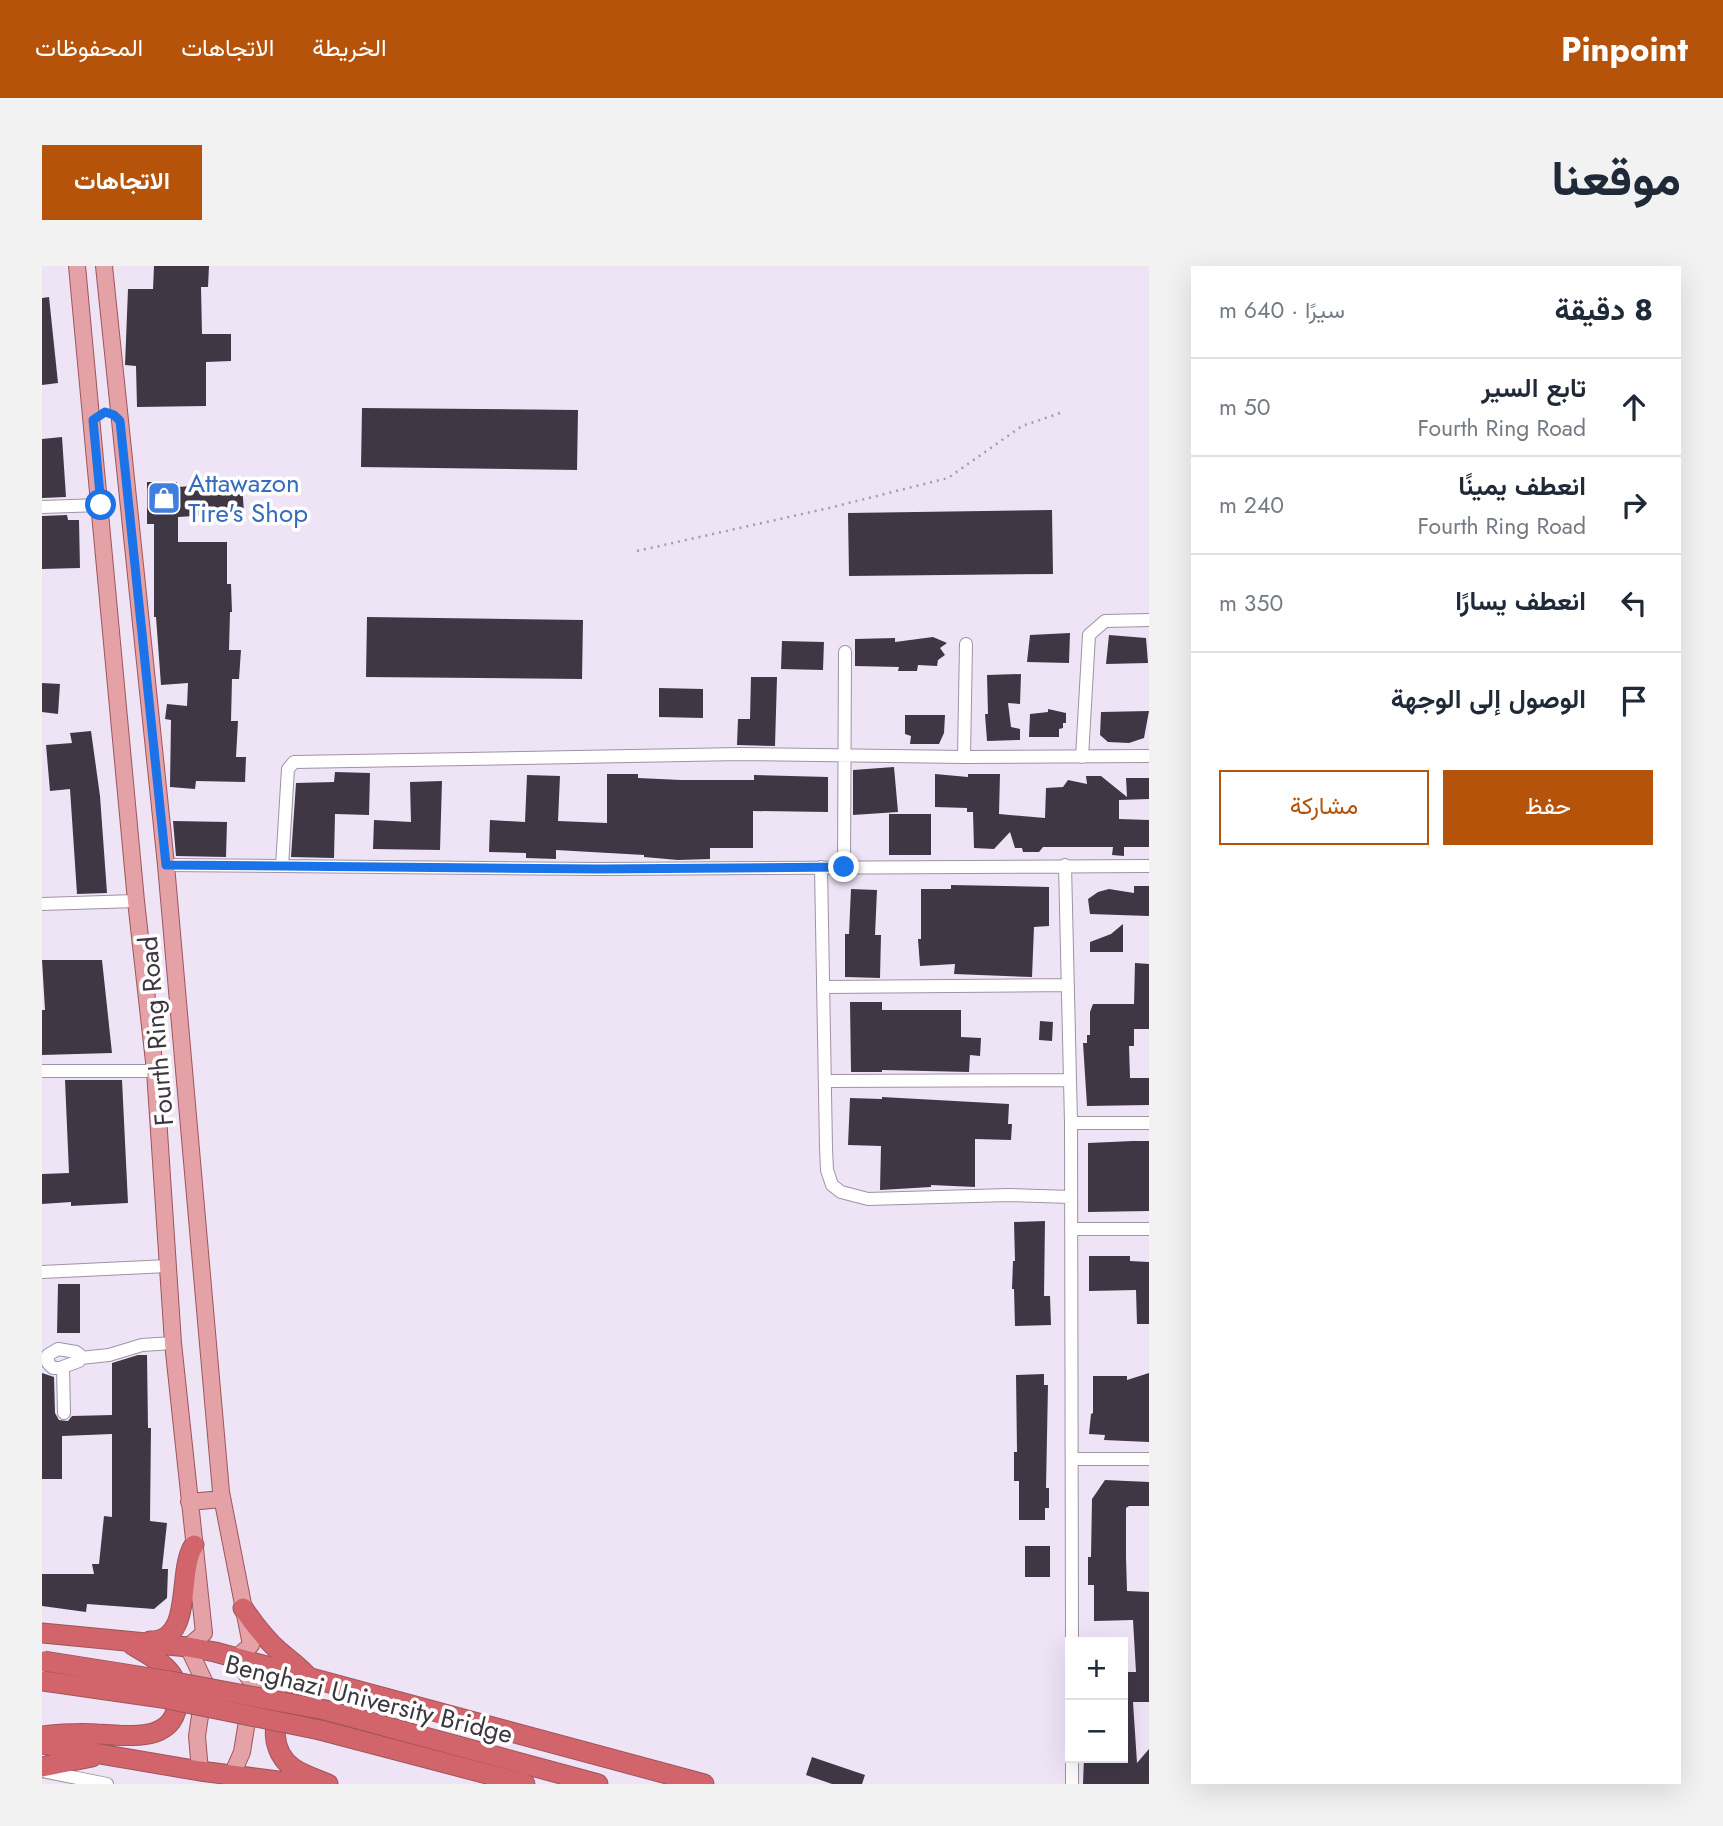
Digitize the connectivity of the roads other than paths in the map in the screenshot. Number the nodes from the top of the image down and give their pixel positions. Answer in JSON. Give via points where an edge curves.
{"nodes":[{"id":1,"x":77,"y":266,"type":"edge"},
{"id":2,"x":104,"y":266,"type":"edge"},
{"id":3,"x":93,"y":420,"type":"junction"},
{"id":4,"x":120,"y":421,"type":"junction"},
{"id":5,"x":101,"y":505,"type":"junction"},
{"id":6,"x":42,"y":508,"type":"edge"},
{"id":7,"x":1149,"y":620,"type":"edge"},
{"id":8,"x":966,"y":644,"type":"dead end"},
{"id":9,"x":845,"y":652,"type":"dead end"},
{"id":10,"x":844,"y":755,"type":"junction"},
{"id":11,"x":1149,"y":756,"type":"edge"},
{"id":12,"x":964,"y":757,"type":"junction"},
{"id":13,"x":1082,"y":757,"type":"junction"},
{"id":14,"x":166,"y":865,"type":"junction"},
{"id":15,"x":1065,"y":865,"type":"junction"},
{"id":16,"x":282,"y":866,"type":"junction"},
{"id":17,"x":1149,"y":866,"type":"edge"},
{"id":18,"x":821,"y":867,"type":"junction"},
{"id":19,"x":844,"y":867,"type":"junction"},
{"id":20,"x":136,"y":901,"type":"junction"},
{"id":21,"x":42,"y":904,"type":"edge"},
{"id":22,"x":1068,"y":985,"type":"junction"},
{"id":23,"x":823,"y":987,"type":"junction"},
{"id":24,"x":42,"y":1071,"type":"edge"},
{"id":25,"x":155,"y":1071,"type":"junction"},
{"id":26,"x":1070,"y":1080,"type":"junction"},
{"id":27,"x":825,"y":1081,"type":"junction"},
{"id":28,"x":1071,"y":1123,"type":"junction"},
{"id":29,"x":1149,"y":1123,"type":"edge"},
{"id":30,"x":1071,"y":1197,"type":"junction"},
{"id":31,"x":1071,"y":1229,"type":"junction"},
{"id":32,"x":1149,"y":1229,"type":"edge"},
{"id":33,"x":168,"y":1266,"type":"junction"},
{"id":34,"x":42,"y":1272,"type":"edge"},
{"id":35,"x":173,"y":1343,"type":"junction"},
{"id":36,"x":46,"y":1352,"type":"edge"},
{"id":37,"x":80,"y":1358,"type":"junction"},
{"id":38,"x":63,"y":1367,"type":"junction"},
{"id":39,"x":64,"y":1413,"type":"dead end"},
{"id":40,"x":1073,"y":1459,"type":"junction"},
{"id":41,"x":1149,"y":1459,"type":"edge"},
{"id":42,"x":222,"y":1499,"type":"junction"},
{"id":43,"x":189,"y":1502,"type":"junction"},
{"id":44,"x":194,"y":1545,"type":"junction"},
{"id":45,"x":243,"y":1608,"type":"junction"},
{"id":46,"x":42,"y":1633,"type":"edge"},
{"id":47,"x":1072,"y":1637,"type":"edge"},
{"id":48,"x":124,"y":1641,"type":"junction"},
{"id":49,"x":188,"y":1647,"type":"junction"},
{"id":50,"x":236,"y":1658,"type":"junction"},
{"id":51,"x":43,"y":1671,"type":"edge"},
{"id":52,"x":310,"y":1679,"type":"junction"},
{"id":53,"x":42,"y":1736,"type":"edge"},
{"id":54,"x":42,"y":1744,"type":"edge"},
{"id":55,"x":114,"y":1755,"type":"junction"},
{"id":56,"x":1072,"y":1763,"type":"edge"},
{"id":57,"x":42,"y":1769,"type":"edge"},
{"id":58,"x":200,"y":1770,"type":"junction"},
{"id":59,"x":232,"y":1775,"type":"junction"},
{"id":60,"x":107,"y":1784,"type":"edge"},
{"id":61,"x":301,"y":1784,"type":"edge"},
{"id":62,"x":328,"y":1784,"type":"edge"},
{"id":63,"x":525,"y":1784,"type":"edge"},
{"id":64,"x":598,"y":1784,"type":"edge"},
{"id":65,"x":704,"y":1784,"type":"edge"},
{"id":66,"x":1072,"y":1784,"type":"edge"}],
"edges":[{"from":1,"to":3,"type":"main road","name":"Fourth Ring Road"},
{"from":2,"to":4,"type":"main road","name":"Fourth Ring Road"},
{"from":3,"to":4,"type":"main road","via":[[105,412]]},
{"from":3,"to":5,"type":"main road","name":"Fourth Ring Road"},
{"from":4,"to":14,"type":"main road","name":"Fourth Ring Road"},
{"from":5,"to":6,"type":"street"},
{"from":5,"to":20,"type":"main road","name":"Fourth Ring Road"},
{"from":7,"to":13,"type":"street","via":[[1105,621],[1089,635]]},
{"from":8,"to":12,"type":"street"},
{"from":9,"to":10,"type":"street"},
{"from":10,"to":12,"type":"street"},
{"from":10,"to":16,"type":"street","via":[[294,762],[288,769]]},
{"from":10,"to":19,"type":"street"},
{"from":11,"to":13,"type":"street"},
{"from":12,"to":13,"type":"street"},
{"from":14,"to":16,"type":"street"},
{"from":14,"to":42,"type":"main road","name":"Fourth Ring Road"},
{"from":15,"to":17,"type":"street"},
{"from":15,"to":19,"type":"street"},
{"from":15,"to":22,"type":"street"},
{"from":16,"to":18,"type":"street"},
{"from":18,"to":19,"type":"street"},
{"from":18,"to":23,"type":"street"},
{"from":20,"to":21,"type":"street"},
{"from":20,"to":25,"type":"main road","name":"Fourth Ring Road"},
{"from":22,"to":23,"type":"street"},
{"from":22,"to":26,"type":"street"},
{"from":23,"to":27,"type":"street"},
{"from":24,"to":25,"type":"street"},
{"from":25,"to":33,"type":"main road","name":"Fourth Ring Road"},
{"from":26,"to":27,"type":"street"},
{"from":26,"to":28,"type":"street"},
{"from":27,"to":30,"type":"street","via":[[827,1170],[832,1185],[841,1192],[868,1199]]},
{"from":28,"to":29,"type":"street"},
{"from":28,"to":30,"type":"street"},
{"from":30,"to":31,"type":"street"},
{"from":31,"to":32,"type":"street"},
{"from":31,"to":40,"type":"street"},
{"from":33,"to":34,"type":"street"},
{"from":33,"to":35,"type":"main road","name":"Fourth Ring Road"},
{"from":35,"to":37,"type":"street"},
{"from":35,"to":43,"type":"main road","name":"Fourth Ring Road"},
{"from":36,"to":37,"type":"street","via":[[76,1352]]},
{"from":36,"to":38,"type":"street","via":[[50,1366]]},
{"from":37,"to":38,"type":"street"},
{"from":38,"to":39,"type":"street"},
{"from":40,"to":41,"type":"street"},
{"from":40,"to":47,"type":"street"},
{"from":42,"to":43,"type":"main road"},
{"from":42,"to":45,"type":"main road","name":"Fourth Ring Road"},
{"from":43,"to":44,"type":"main road","name":"Fourth Ring Road"},
{"from":44,"to":48,"type":"highway","via":[[172,1632],[160,1641]]},
{"from":44,"to":49,"type":"main road","name":"Fourth Ring Road","via":[[204,1633]]},
{"from":45,"to":50,"type":"main road","name":"Fourth Ring Road","via":[[251,1645]]},
{"from":45,"to":52,"type":"highway","via":[[259,1631]]},
{"from":46,"to":48,"type":"highway"},
{"from":48,"to":49,"type":"highway"},
{"from":48,"to":53,"type":"highway","via":[[157,1659],[171,1674],[179,1695],[167,1725],[148,1736]]},
{"from":49,"to":50,"type":"highway"},
{"from":49,"to":58,"type":"main road","via":[[205,1683],[197,1736]]},
{"from":50,"to":52,"type":"highway"},
{"from":50,"to":59,"type":"main road","via":[[254,1684],[242,1752]]},
{"from":51,"to":63,"type":"highway","name":"Benghazi University Bridge","bridge":true,"via":[[320,1730]]},
{"from":51,"to":64,"type":"highway","name":"Benghazi University Bridge","bridge":true,"via":[[170,1681],[325,1710]]},
{"from":52,"to":62,"type":"highway","via":[[309,1690],[282,1710],[276,1742],[294,1769]]},
{"from":52,"to":65,"type":"highway"},
{"from":54,"to":55,"type":"highway"},
{"from":55,"to":57,"type":"highway"},
{"from":55,"to":58,"type":"highway"},
{"from":56,"to":66,"type":"street"},
{"from":57,"to":60,"type":"street"},
{"from":58,"to":59,"type":"highway"},
{"from":59,"to":61,"type":"highway"}]}
